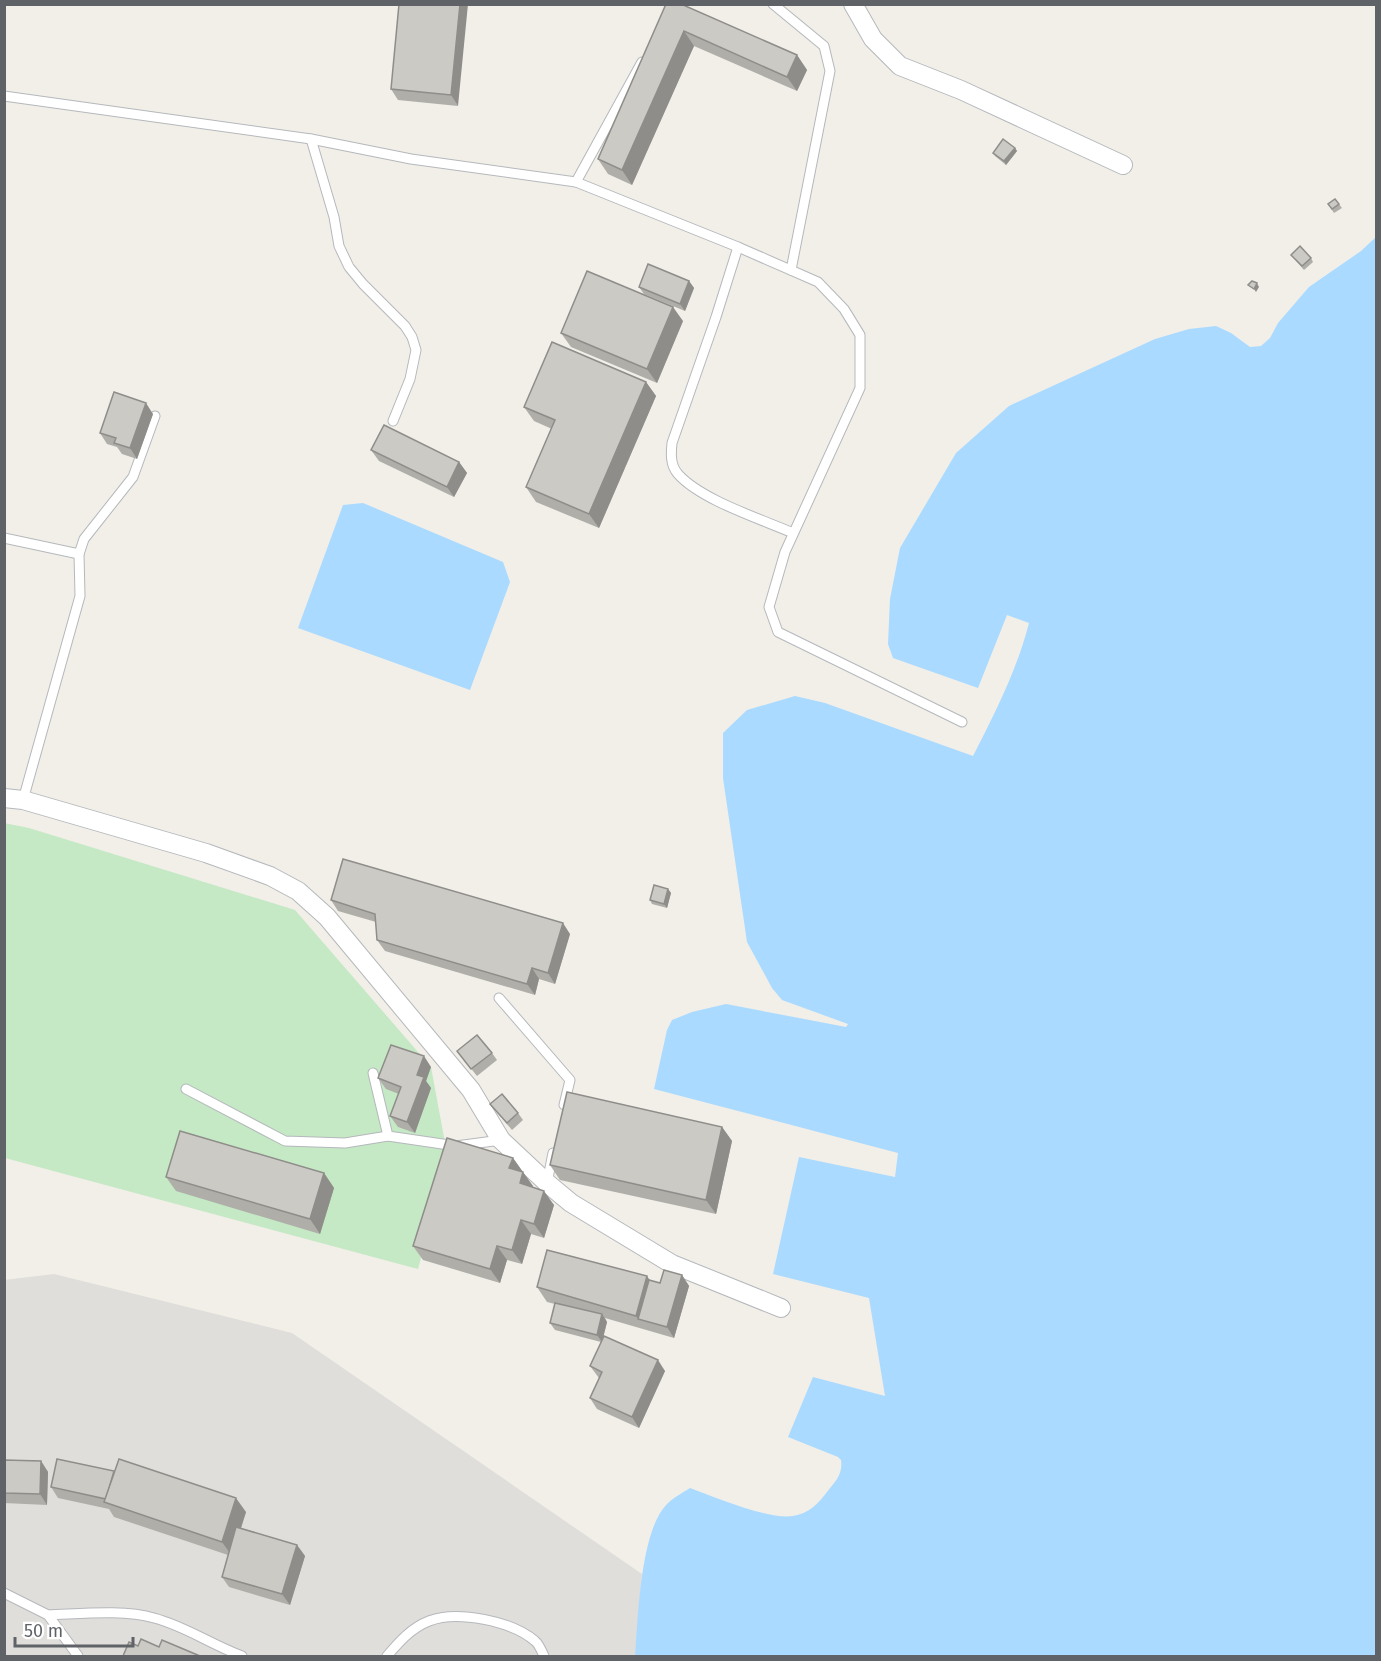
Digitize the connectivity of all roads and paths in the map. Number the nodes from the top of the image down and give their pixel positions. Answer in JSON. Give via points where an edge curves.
{"nodes":[{"id":1,"x":773,"y":4,"type":"edge"},
{"id":2,"x":853,"y":4,"type":"edge"},
{"id":3,"x":645,"y":57,"type":"edge"},
{"id":4,"x":4,"y":96,"type":"edge"},
{"id":5,"x":311,"y":139,"type":"junction"},
{"id":6,"x":1123,"y":165,"type":"dead end"},
{"id":7,"x":576,"y":182,"type":"junction"},
{"id":8,"x":738,"y":247,"type":"junction"},
{"id":9,"x":791,"y":270,"type":"junction"},
{"id":10,"x":155,"y":416,"type":"dead end"},
{"id":11,"x":393,"y":421,"type":"dead end"},
{"id":12,"x":794,"y":533,"type":"junction"},
{"id":13,"x":4,"y":538,"type":"edge"},
{"id":14,"x":80,"y":554,"type":"junction"},
{"id":15,"x":962,"y":722,"type":"dead end"},
{"id":16,"x":4,"y":798,"type":"edge"},
{"id":17,"x":23,"y":800,"type":"junction"},
{"id":18,"x":500,"y":998,"type":"dead end"},
{"id":19,"x":374,"y":1073,"type":"dead end"},
{"id":20,"x":186,"y":1089,"type":"dead end"},
{"id":21,"x":562,"y":1114,"type":"edge"},
{"id":22,"x":388,"y":1136,"type":"junction"},
{"id":23,"x":501,"y":1140,"type":"junction"},
{"id":24,"x":554,"y":1149,"type":"edge"},
{"id":25,"x":546,"y":1183,"type":"junction"},
{"id":26,"x":781,"y":1308,"type":"dead end"},
{"id":27,"x":4,"y":1593,"type":"edge"},
{"id":28,"x":48,"y":1615,"type":"junction"},
{"id":29,"x":78,"y":1656,"type":"edge"},
{"id":30,"x":242,"y":1656,"type":"edge"},
{"id":31,"x":387,"y":1656,"type":"edge"},
{"id":32,"x":544,"y":1656,"type":"edge"}],
"edges":[{"from":1,"to":9,"type":"lane","via":[[824,46],[830,71]]},
{"from":2,"to":6,"type":"street","via":[[873,39],[900,66],[962,90]]},
{"from":3,"to":7,"type":"lane"},
{"from":4,"to":5,"type":"lane"},
{"from":5,"to":7,"type":"lane","via":[[411,159]]},
{"from":5,"to":11,"type":"lane","via":[[339,246],[349,267],[405,326],[416,350],[410,379]]},
{"from":7,"to":8,"type":"lane"},
{"from":8,"to":9,"type":"lane"},
{"from":8,"to":12,"type":"lane","via":[[672,442],[671,457],[677,473],[709,497]]},
{"from":9,"to":12,"type":"lane","via":[[818,282],[844,309],[860,335],[860,388]]},
{"from":10,"to":14,"type":"lane","via":[[133,477],[92,527]]},
{"from":12,"to":15,"type":"lane","via":[[784,552],[769,607],[778,632]]},
{"from":13,"to":14,"type":"lane"},
{"from":14,"to":17,"type":"lane","via":[[80,596]]},
{"from":16,"to":17,"type":"street"},
{"from":17,"to":23,"type":"street","via":[[206,853],[270,876],[298,891],[327,918],[471,1090]]},
{"from":18,"to":21,"type":"lane","via":[[570,1080]]},
{"from":19,"to":22,"type":"lane"},
{"from":20,"to":22,"type":"lane","via":[[285,1140],[345,1143]]},
{"from":22,"to":23,"type":"lane","via":[[456,1146]]},
{"from":23,"to":25,"type":"street"},
{"from":24,"to":25,"type":"lane"},
{"from":25,"to":26,"type":"street","via":[[571,1203],[672,1264]]},
{"from":27,"to":28,"type":"lane"},
{"from":28,"to":29,"type":"lane"},
{"from":28,"to":30,"type":"lane","via":[[151,1617]]},
{"from":31,"to":32,"type":"lane","via":[[407,1634],[429,1621],[451,1618],[479,1618],[511,1628],[536,1641]]}]}
